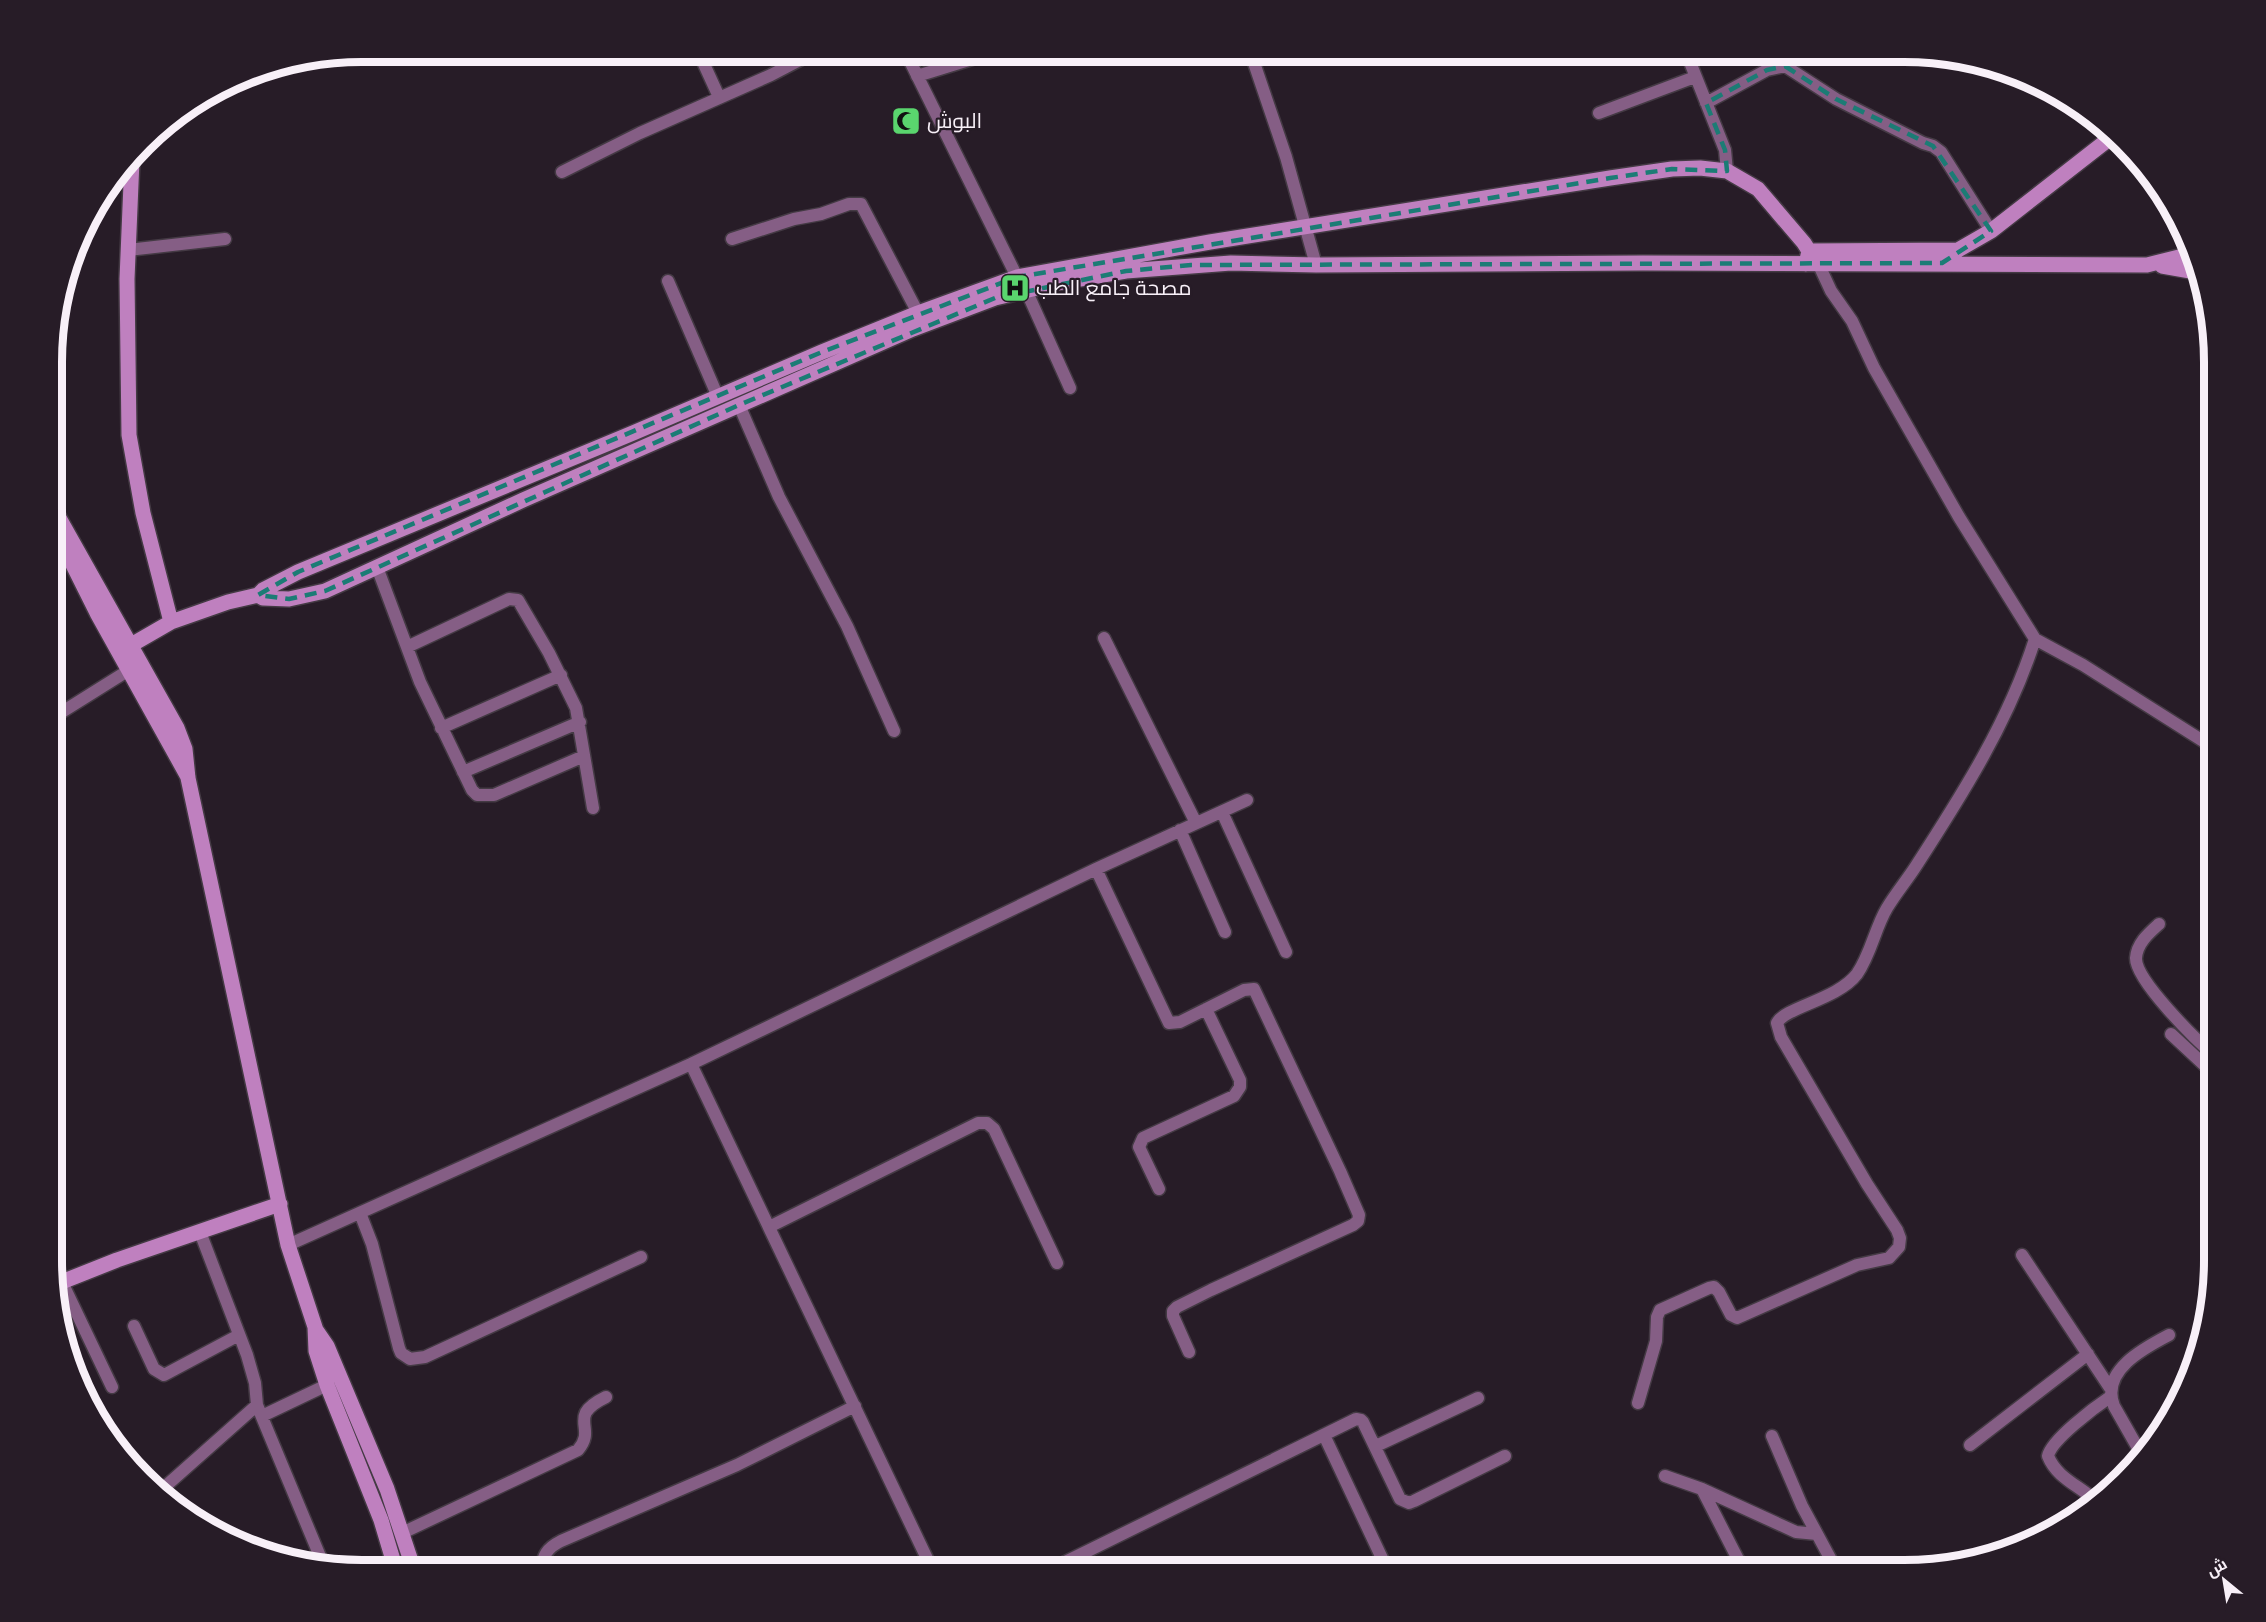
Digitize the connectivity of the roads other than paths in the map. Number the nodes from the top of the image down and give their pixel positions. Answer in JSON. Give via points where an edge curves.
{"nodes":[{"id":1,"x":703,"y":62,"type":"edge"},
{"id":2,"x":796,"y":62,"type":"edge"},
{"id":3,"x":910,"y":62,"type":"edge"},
{"id":4,"x":962,"y":62,"type":"edge"},
{"id":5,"x":1254,"y":62,"type":"edge"},
{"id":6,"x":1690,"y":62,"type":"edge"},
{"id":7,"x":917,"y":76,"type":"junction"},
{"id":8,"x":1695,"y":77,"type":"junction"},
{"id":9,"x":719,"y":97,"type":"junction"},
{"id":10,"x":1706,"y":103,"type":"junction"},
{"id":11,"x":1599,"y":113,"type":"dead end"},
{"id":12,"x":2107,"y":140,"type":"edge"},
{"id":13,"x":132,"y":169,"type":"edge"},
{"id":14,"x":1727,"y":171,"type":"junction"},
{"id":15,"x":562,"y":172,"type":"dead end"},
{"id":16,"x":1306,"y":228,"type":"junction"},
{"id":17,"x":1991,"y":231,"type":"junction"},
{"id":18,"x":225,"y":239,"type":"dead end"},
{"id":19,"x":732,"y":239,"type":"dead end"},
{"id":20,"x":1186,"y":246,"type":"junction"},
{"id":21,"x":128,"y":250,"type":"junction"},
{"id":22,"x":1958,"y":250,"type":"junction"},
{"id":23,"x":2185,"y":255,"type":"edge"},
{"id":24,"x":1811,"y":259,"type":"junction"},
{"id":25,"x":1942,"y":263,"type":"junction"},
{"id":26,"x":1191,"y":265,"type":"junction"},
{"id":27,"x":1316,"y":265,"type":"junction"},
{"id":28,"x":2147,"y":265,"type":"junction"},
{"id":29,"x":2191,"y":271,"type":"edge"},
{"id":30,"x":1017,"y":277,"type":"junction"},
{"id":31,"x":668,"y":281,"type":"dead end"},
{"id":32,"x":1026,"y":291,"type":"junction"},
{"id":33,"x":918,"y":313,"type":"junction"},
{"id":34,"x":1070,"y":388,"type":"dead end"},
{"id":35,"x":718,"y":397,"type":"junction"},
{"id":36,"x":739,"y":405,"type":"junction"},
{"id":37,"x":548,"y":469,"type":"junction"},
{"id":38,"x":557,"y":486,"type":"junction"},
{"id":39,"x":62,"y":525,"type":"edge"},
{"id":40,"x":62,"y":541,"type":"edge"},
{"id":41,"x":377,"y":567,"type":"junction"},
{"id":42,"x":258,"y":595,"type":"junction"},
{"id":43,"x":171,"y":622,"type":"junction"},
{"id":44,"x":1104,"y":638,"type":"dead end"},
{"id":45,"x":2035,"y":639,"type":"junction"},
{"id":46,"x":406,"y":647,"type":"junction"},
{"id":47,"x":124,"y":649,"type":"junction"},
{"id":48,"x":129,"y":670,"type":"junction"},
{"id":49,"x":561,"y":675,"type":"junction"},
{"id":50,"x":62,"y":712,"type":"edge"},
{"id":51,"x":579,"y":722,"type":"junction"},
{"id":52,"x":441,"y":728,"type":"junction"},
{"id":53,"x":894,"y":730,"type":"dead end"},
{"id":54,"x":2205,"y":738,"type":"edge"},
{"id":55,"x":584,"y":756,"type":"junction"},
{"id":56,"x":463,"y":772,"type":"junction"},
{"id":57,"x":188,"y":778,"type":"junction"},
{"id":58,"x":1247,"y":800,"type":"dead end"},
{"id":59,"x":593,"y":808,"type":"dead end"},
{"id":60,"x":1222,"y":812,"type":"junction"},
{"id":61,"x":1196,"y":823,"type":"junction"},
{"id":62,"x":1180,"y":830,"type":"junction"},
{"id":63,"x":1096,"y":869,"type":"junction"},
{"id":64,"x":2159,"y":924,"type":"dead end"},
{"id":65,"x":1226,"y":932,"type":"dead end"},
{"id":66,"x":1286,"y":952,"type":"dead end"},
{"id":67,"x":1206,"y":1009,"type":"junction"},
{"id":68,"x":2171,"y":1034,"type":"dead end"},
{"id":69,"x":2205,"y":1048,"type":"edge"},
{"id":70,"x":691,"y":1064,"type":"junction"},
{"id":71,"x":2205,"y":1066,"type":"edge"},
{"id":72,"x":1159,"y":1189,"type":"dead end"},
{"id":73,"x":279,"y":1204,"type":"junction"},
{"id":74,"x":360,"y":1213,"type":"junction"},
{"id":75,"x":769,"y":1227,"type":"junction"},
{"id":76,"x":200,"y":1232,"type":"junction"},
{"id":77,"x":293,"y":1243,"type":"junction"},
{"id":78,"x":2022,"y":1255,"type":"dead end"},
{"id":79,"x":641,"y":1257,"type":"dead end"},
{"id":80,"x":1057,"y":1263,"type":"dead end"},
{"id":81,"x":62,"y":1282,"type":"edge"},
{"id":82,"x":63,"y":1293,"type":"edge"},
{"id":83,"x":134,"y":1326,"type":"dead end"},
{"id":84,"x":316,"y":1330,"type":"junction"},
{"id":85,"x":239,"y":1335,"type":"junction"},
{"id":86,"x":2169,"y":1335,"type":"dead end"},
{"id":87,"x":1189,"y":1352,"type":"dead end"},
{"id":88,"x":2088,"y":1354,"type":"junction"},
{"id":89,"x":327,"y":1385,"type":"junction"},
{"id":90,"x":111,"y":1387,"type":"dead end"},
{"id":91,"x":2110,"y":1393,"type":"junction"},
{"id":92,"x":606,"y":1397,"type":"dead end"},
{"id":93,"x":1478,"y":1398,"type":"dead end"},
{"id":94,"x":1638,"y":1403,"type":"dead end"},
{"id":95,"x":855,"y":1406,"type":"junction"},
{"id":96,"x":259,"y":1411,"type":"junction"},
{"id":97,"x":1324,"y":1435,"type":"junction"},
{"id":98,"x":1772,"y":1436,"type":"dead end"},
{"id":99,"x":1970,"y":1445,"type":"dead end"},
{"id":100,"x":1376,"y":1446,"type":"junction"},
{"id":101,"x":2138,"y":1448,"type":"edge"},
{"id":102,"x":1505,"y":1456,"type":"dead end"},
{"id":103,"x":1665,"y":1476,"type":"dead end"},
{"id":104,"x":165,"y":1487,"type":"edge"},
{"id":105,"x":1702,"y":1489,"type":"junction"},
{"id":106,"x":2090,"y":1496,"type":"edge"},
{"id":107,"x":402,"y":1533,"type":"junction"},
{"id":108,"x":1817,"y":1534,"type":"junction"},
{"id":109,"x":321,"y":1558,"type":"edge"},
{"id":110,"x":393,"y":1560,"type":"edge"},
{"id":111,"x":411,"y":1560,"type":"edge"},
{"id":112,"x":542,"y":1560,"type":"edge"},
{"id":113,"x":928,"y":1560,"type":"edge"},
{"id":114,"x":1069,"y":1560,"type":"edge"},
{"id":115,"x":1383,"y":1560,"type":"edge"},
{"id":116,"x":1738,"y":1560,"type":"edge"},
{"id":117,"x":1831,"y":1560,"type":"edge"}],
"edges":[{"from":1,"to":9,"type":"street"},
{"from":2,"to":9,"type":"street"},
{"from":3,"to":7,"type":"street"},
{"from":4,"to":7,"type":"street"},
{"from":5,"to":16,"type":"street"},
{"from":6,"to":8,"type":"street"},
{"from":7,"to":30,"type":"street"},
{"from":8,"to":10,"type":"street"},
{"from":8,"to":11,"type":"street"},
{"from":9,"to":15,"type":"street"},
{"from":10,"to":14,"type":"street","via":[[1725,150]]},
{"from":10,"to":17,"type":"street","via":[[1767,70],[1785,66],[1836,99],[1941,152]]},
{"from":12,"to":17,"type":"street"},
{"from":13,"to":21,"type":"street"},
{"from":14,"to":16,"type":"street","via":[[1672,169]]},
{"from":14,"to":24,"type":"street","via":[[1758,189],[1779,211]]},
{"from":16,"to":20,"type":"street"},
{"from":16,"to":27,"type":"street"},
{"from":17,"to":22,"type":"street"},
{"from":18,"to":21,"type":"street"},
{"from":19,"to":33,"type":"street","via":[[849,204],[861,204]]},
{"from":20,"to":26,"type":"street"},
{"from":20,"to":30,"type":"street"},
{"from":21,"to":43,"type":"street","via":[[129,435],[143,513]]},
{"from":22,"to":24,"type":"street"},
{"from":22,"to":25,"type":"street"},
{"from":23,"to":28,"type":"street"},
{"from":24,"to":25,"type":"street"},
{"from":24,"to":27,"type":"street"},
{"from":24,"to":45,"type":"street","via":[[1852,321],[1874,368],[1954,508]]},
{"from":25,"to":28,"type":"street"},
{"from":26,"to":27,"type":"street"},
{"from":26,"to":32,"type":"street","via":[[1126,270]]},
{"from":28,"to":29,"type":"street"},
{"from":30,"to":33,"type":"street"},
{"from":31,"to":35,"type":"street"},
{"from":32,"to":34,"type":"street"},
{"from":32,"to":36,"type":"street","via":[[995,298],[913,329]]},
{"from":33,"to":35,"type":"street"},
{"from":35,"to":37,"type":"street"},
{"from":36,"to":38,"type":"street"},
{"from":36,"to":53,"type":"street","via":[[779,497],[847,626]]},
{"from":37,"to":38,"type":"street"},
{"from":37,"to":42,"type":"street","via":[[298,572]]},
{"from":38,"to":41,"type":"street"},
{"from":39,"to":47,"type":"street"},
{"from":40,"to":47,"type":"street"},
{"from":41,"to":42,"type":"street","via":[[310,595],[275,599]]},
{"from":41,"to":46,"type":"street"},
{"from":42,"to":43,"type":"street"},
{"from":43,"to":47,"type":"street"},
{"from":44,"to":61,"type":"street"},
{"from":45,"to":54,"type":"street"},
{"from":45,"to":94,"type":"street","via":[[1996,732],[1887,907],[1856,975],[1836,992],[1785,1014],[1777,1023],[1781,1037],[1897,1230],[1899,1247],[1889,1258],[1857,1265],[1737,1318],[1731,1315],[1714,1287],[1664,1307],[1658,1314],[1656,1341]]},
{"from":46,"to":49,"type":"street","via":[[514,599],[522,604]]},
{"from":46,"to":52,"type":"street"},
{"from":47,"to":48,"type":"street"},
{"from":47,"to":57,"type":"street","via":[[181,737],[188,760]]},
{"from":48,"to":50,"type":"street"},
{"from":48,"to":57,"type":"street"},
{"from":49,"to":51,"type":"street"},
{"from":49,"to":52,"type":"street"},
{"from":51,"to":55,"type":"street"},
{"from":51,"to":56,"type":"street"},
{"from":52,"to":56,"type":"street"},
{"from":55,"to":56,"type":"street","via":[[487,797],[472,790]]},
{"from":55,"to":59,"type":"street"},
{"from":57,"to":73,"type":"street"},
{"from":57,"to":77,"type":"street","via":[[198,787]]},
{"from":58,"to":60,"type":"street"},
{"from":60,"to":61,"type":"street"},
{"from":60,"to":66,"type":"street"},
{"from":61,"to":62,"type":"street"},
{"from":62,"to":63,"type":"street"},
{"from":62,"to":65,"type":"street"},
{"from":63,"to":67,"type":"street","via":[[1166,1019],[1173,1024]]},
{"from":63,"to":70,"type":"street"},
{"from":64,"to":69,"type":"street","via":[[2142,940],[2136,958],[2140,975]]},
{"from":67,"to":72,"type":"street","via":[[1240,1080],[1240,1088],[1234,1096],[1140,1142]]},
{"from":67,"to":87,"type":"street","via":[[1254,989],[1359,1215],[1353,1225],[1177,1307],[1173,1316]]},
{"from":68,"to":71,"type":"street"},
{"from":70,"to":74,"type":"street"},
{"from":70,"to":75,"type":"street"},
{"from":73,"to":76,"type":"street"},
{"from":73,"to":77,"type":"street"},
{"from":74,"to":77,"type":"street"},
{"from":74,"to":79,"type":"street","via":[[399,1348],[410,1359],[425,1357]]},
{"from":75,"to":80,"type":"street","via":[[987,1123],[994,1129]]},
{"from":75,"to":95,"type":"street"},
{"from":76,"to":81,"type":"street"},
{"from":76,"to":85,"type":"street"},
{"from":77,"to":84,"type":"street"},
{"from":78,"to":88,"type":"street"},
{"from":82,"to":90,"type":"street"},
{"from":83,"to":85,"type":"street","via":[[154,1369],[164,1375]]},
{"from":84,"to":89,"type":"street","via":[[316,1351]]},
{"from":84,"to":107,"type":"street","via":[[327,1346]]},
{"from":85,"to":96,"type":"street","via":[[252,1371]]},
{"from":86,"to":91,"type":"street","via":[[2127,1361],[2116,1375]]},
{"from":88,"to":91,"type":"street"},
{"from":88,"to":99,"type":"street"},
{"from":89,"to":96,"type":"street"},
{"from":89,"to":110,"type":"street"},
{"from":91,"to":101,"type":"street"},
{"from":91,"to":106,"type":"street","via":[[2052,1447],[2048,1456],[2068,1482]]},
{"from":92,"to":107,"type":"street","via":[[587,1410],[584,1440],[575,1452]]},
{"from":93,"to":100,"type":"street"},
{"from":95,"to":112,"type":"street","via":[[737,1465],[561,1541],[546,1551]]},
{"from":95,"to":113,"type":"street"},
{"from":96,"to":104,"type":"street"},
{"from":96,"to":109,"type":"street"},
{"from":97,"to":100,"type":"street","via":[[1359,1419]]},
{"from":97,"to":114,"type":"street"},
{"from":97,"to":115,"type":"street"},
{"from":98,"to":108,"type":"street"},
{"from":100,"to":102,"type":"street","via":[[1400,1499],[1409,1503]]},
{"from":103,"to":105,"type":"street"},
{"from":105,"to":108,"type":"street","via":[[1796,1532]]},
{"from":105,"to":116,"type":"street"},
{"from":107,"to":111,"type":"street"},
{"from":108,"to":117,"type":"street"}]}
